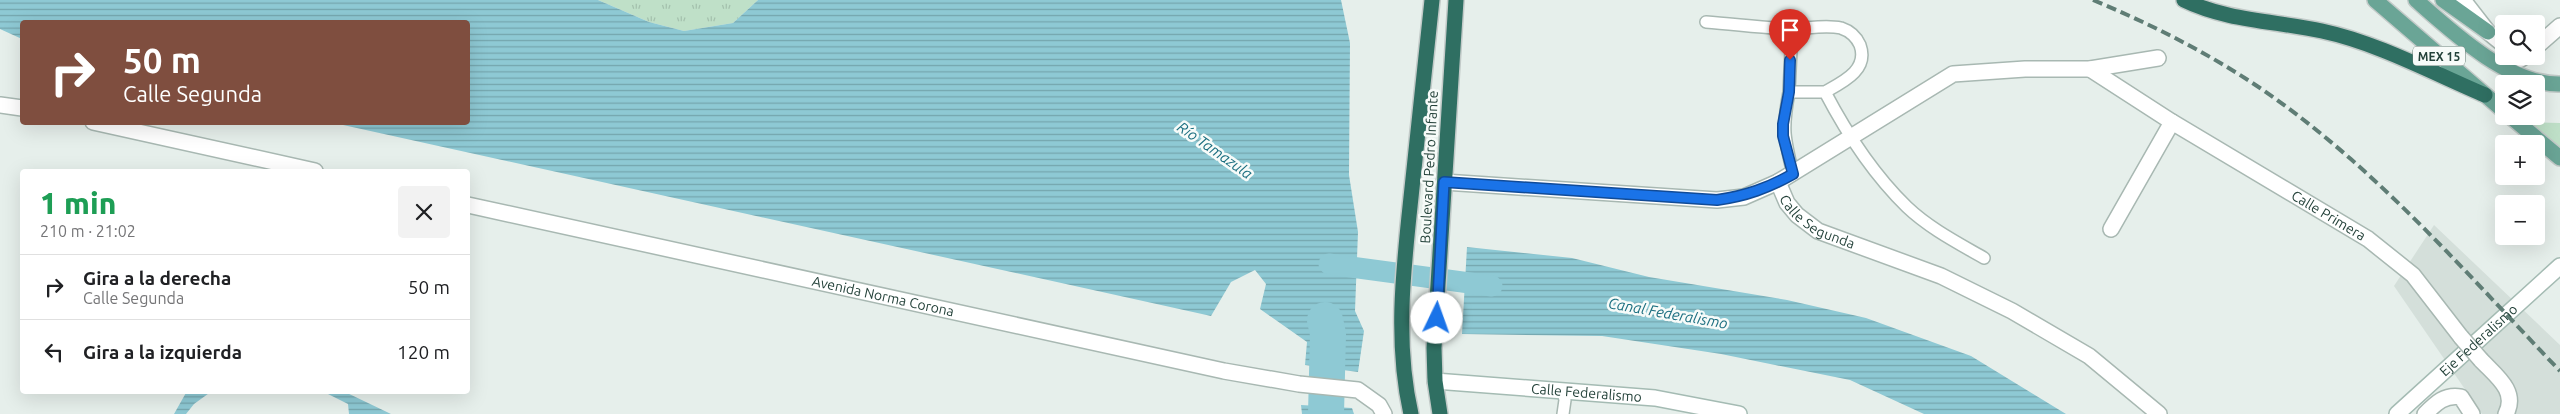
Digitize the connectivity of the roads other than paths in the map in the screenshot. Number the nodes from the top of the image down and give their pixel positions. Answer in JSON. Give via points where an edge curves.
{"nodes":[{"id":1,"x":1432,"y":0,"type":"edge"},
{"id":2,"x":2184,"y":0,"type":"edge"},
{"id":3,"x":2375,"y":0,"type":"edge"},
{"id":4,"x":2416,"y":0,"type":"edge"},
{"id":5,"x":2443,"y":0,"type":"edge"},
{"id":6,"x":2463,"y":0,"type":"edge"},
{"id":7,"x":1456,"y":1,"type":"edge"},
{"id":8,"x":1706,"y":22,"type":"dead end"},
{"id":9,"x":2560,"y":26,"type":"edge"},
{"id":10,"x":1792,"y":29,"type":"junction"},
{"id":11,"x":2488,"y":32,"type":"junction"},
{"id":12,"x":2495,"y":38,"type":"edge"},
{"id":13,"x":2545,"y":39,"type":"edge"},
{"id":14,"x":2158,"y":58,"type":"dead end"},
{"id":15,"x":2090,"y":70,"type":"junction"},
{"id":16,"x":2560,"y":84,"type":"edge"},
{"id":17,"x":1789,"y":92,"type":"junction"},
{"id":18,"x":1825,"y":92,"type":"junction"},
{"id":19,"x":2485,"y":95,"type":"junction"},
{"id":20,"x":2495,"y":103,"type":"edge"},
{"id":21,"x":0,"y":105,"type":"edge"},
{"id":22,"x":20,"y":108,"type":"edge"},
{"id":23,"x":2172,"y":122,"type":"junction"},
{"id":24,"x":107,"y":125,"type":"edge"},
{"id":25,"x":2521,"y":125,"type":"edge"},
{"id":26,"x":1851,"y":137,"type":"junction"},
{"id":27,"x":2560,"y":158,"type":"edge"},
{"id":28,"x":306,"y":169,"type":"edge"},
{"id":29,"x":1793,"y":174,"type":"junction"},
{"id":30,"x":1444,"y":182,"type":"junction"},
{"id":31,"x":1778,"y":182,"type":"junction"},
{"id":32,"x":470,"y":205,"type":"edge"},
{"id":33,"x":2111,"y":229,"type":"dead end"},
{"id":34,"x":1984,"y":258,"type":"dead end"},
{"id":35,"x":2560,"y":266,"type":"edge"},
{"id":36,"x":1434,"y":381,"type":"junction"},
{"id":37,"x":1563,"y":390,"type":"junction"},
{"id":38,"x":1384,"y":414,"type":"edge"},
{"id":39,"x":1411,"y":414,"type":"edge"},
{"id":40,"x":1440,"y":414,"type":"edge"},
{"id":41,"x":1563,"y":414,"type":"edge"},
{"id":42,"x":1739,"y":414,"type":"edge"},
{"id":43,"x":2159,"y":414,"type":"edge"},
{"id":44,"x":2397,"y":414,"type":"edge"},
{"id":45,"x":2425,"y":414,"type":"edge"},
{"id":46,"x":2472,"y":414,"type":"edge"},
{"id":47,"x":2506,"y":414,"type":"edge"}],
"edges":[{"from":1,"to":39,"type":"highway","name":"Boulevard Pedro Infante","via":[[1400,327]]},
{"from":2,"to":19,"type":"highway","via":[[2200,8],[2243,18],[2323,31],[2374,48]]},
{"from":3,"to":19,"type":"main road","number":"MEX 15"},
{"from":4,"to":16,"type":"main road","number":"MEX 15","via":[[2470,46],[2502,66]]},
{"from":5,"to":11,"type":"main road"},
{"from":6,"to":11,"type":"street"},
{"from":7,"to":30,"type":"highway","name":"Boulevard Pedro Infante"},
{"from":8,"to":10,"type":"lane"},
{"from":9,"to":13,"type":"street"},
{"from":10,"to":17,"type":"lane"},
{"from":10,"to":18,"type":"lane","via":[[1839,28],[1856,38],[1863,55],[1862,63],[1849,78]]},
{"from":11,"to":12,"type":"street"},
{"from":14,"to":15,"type":"street"},
{"from":15,"to":23,"type":"street","name":"Calle Primera"},
{"from":15,"to":26,"type":"street","via":[[2025,68],[1953,74]]},
{"from":17,"to":18,"type":"lane"},
{"from":17,"to":29,"type":"lane","via":[[1783,136]]},
{"from":18,"to":26,"type":"lane"},
{"from":19,"to":20,"type":"main road","number":"MEX 15"},
{"from":21,"to":22,"type":"street"},
{"from":23,"to":33,"type":"street"},
{"from":23,"to":47,"type":"street","name":"Calle Primera","bridge":true,"via":[[2368,239],[2413,275],[2461,337],[2502,381],[2509,392],[2511,404]]},
{"from":24,"to":28,"type":"street"},
{"from":25,"to":27,"type":"main road"},
{"from":26,"to":29,"type":"street"},
{"from":26,"to":34,"type":"lane","via":[[1868,164],[1908,208]]},
{"from":29,"to":31,"type":"street"},
{"from":30,"to":31,"type":"street","name":"Calle Segunda","via":[[1717,200],[1744,197]]},
{"from":30,"to":36,"type":"highway","name":"Boulevard Pedro Infante"},
{"from":31,"to":43,"type":"street","name":"Calle Segunda","via":[[1792,209],[1818,230],[1941,276],[2012,311],[2088,356]]},
{"from":32,"to":38,"type":"street","name":"Avenida Norma Corona","via":[[1224,371],[1358,390],[1379,405]]},
{"from":35,"to":44,"type":"street","name":"Eje Federalismo"},
{"from":36,"to":37,"type":"street","name":"Calle Federalismo"},
{"from":36,"to":40,"type":"highway","name":"Boulevard Pedro Infante"},
{"from":37,"to":41,"type":"lane"},
{"from":37,"to":42,"type":"street","name":"Calle Federalismo","via":[[1655,398]]},
{"from":45,"to":46,"type":"street","via":[[2435,403],[2451,395],[2461,397]]}]}
